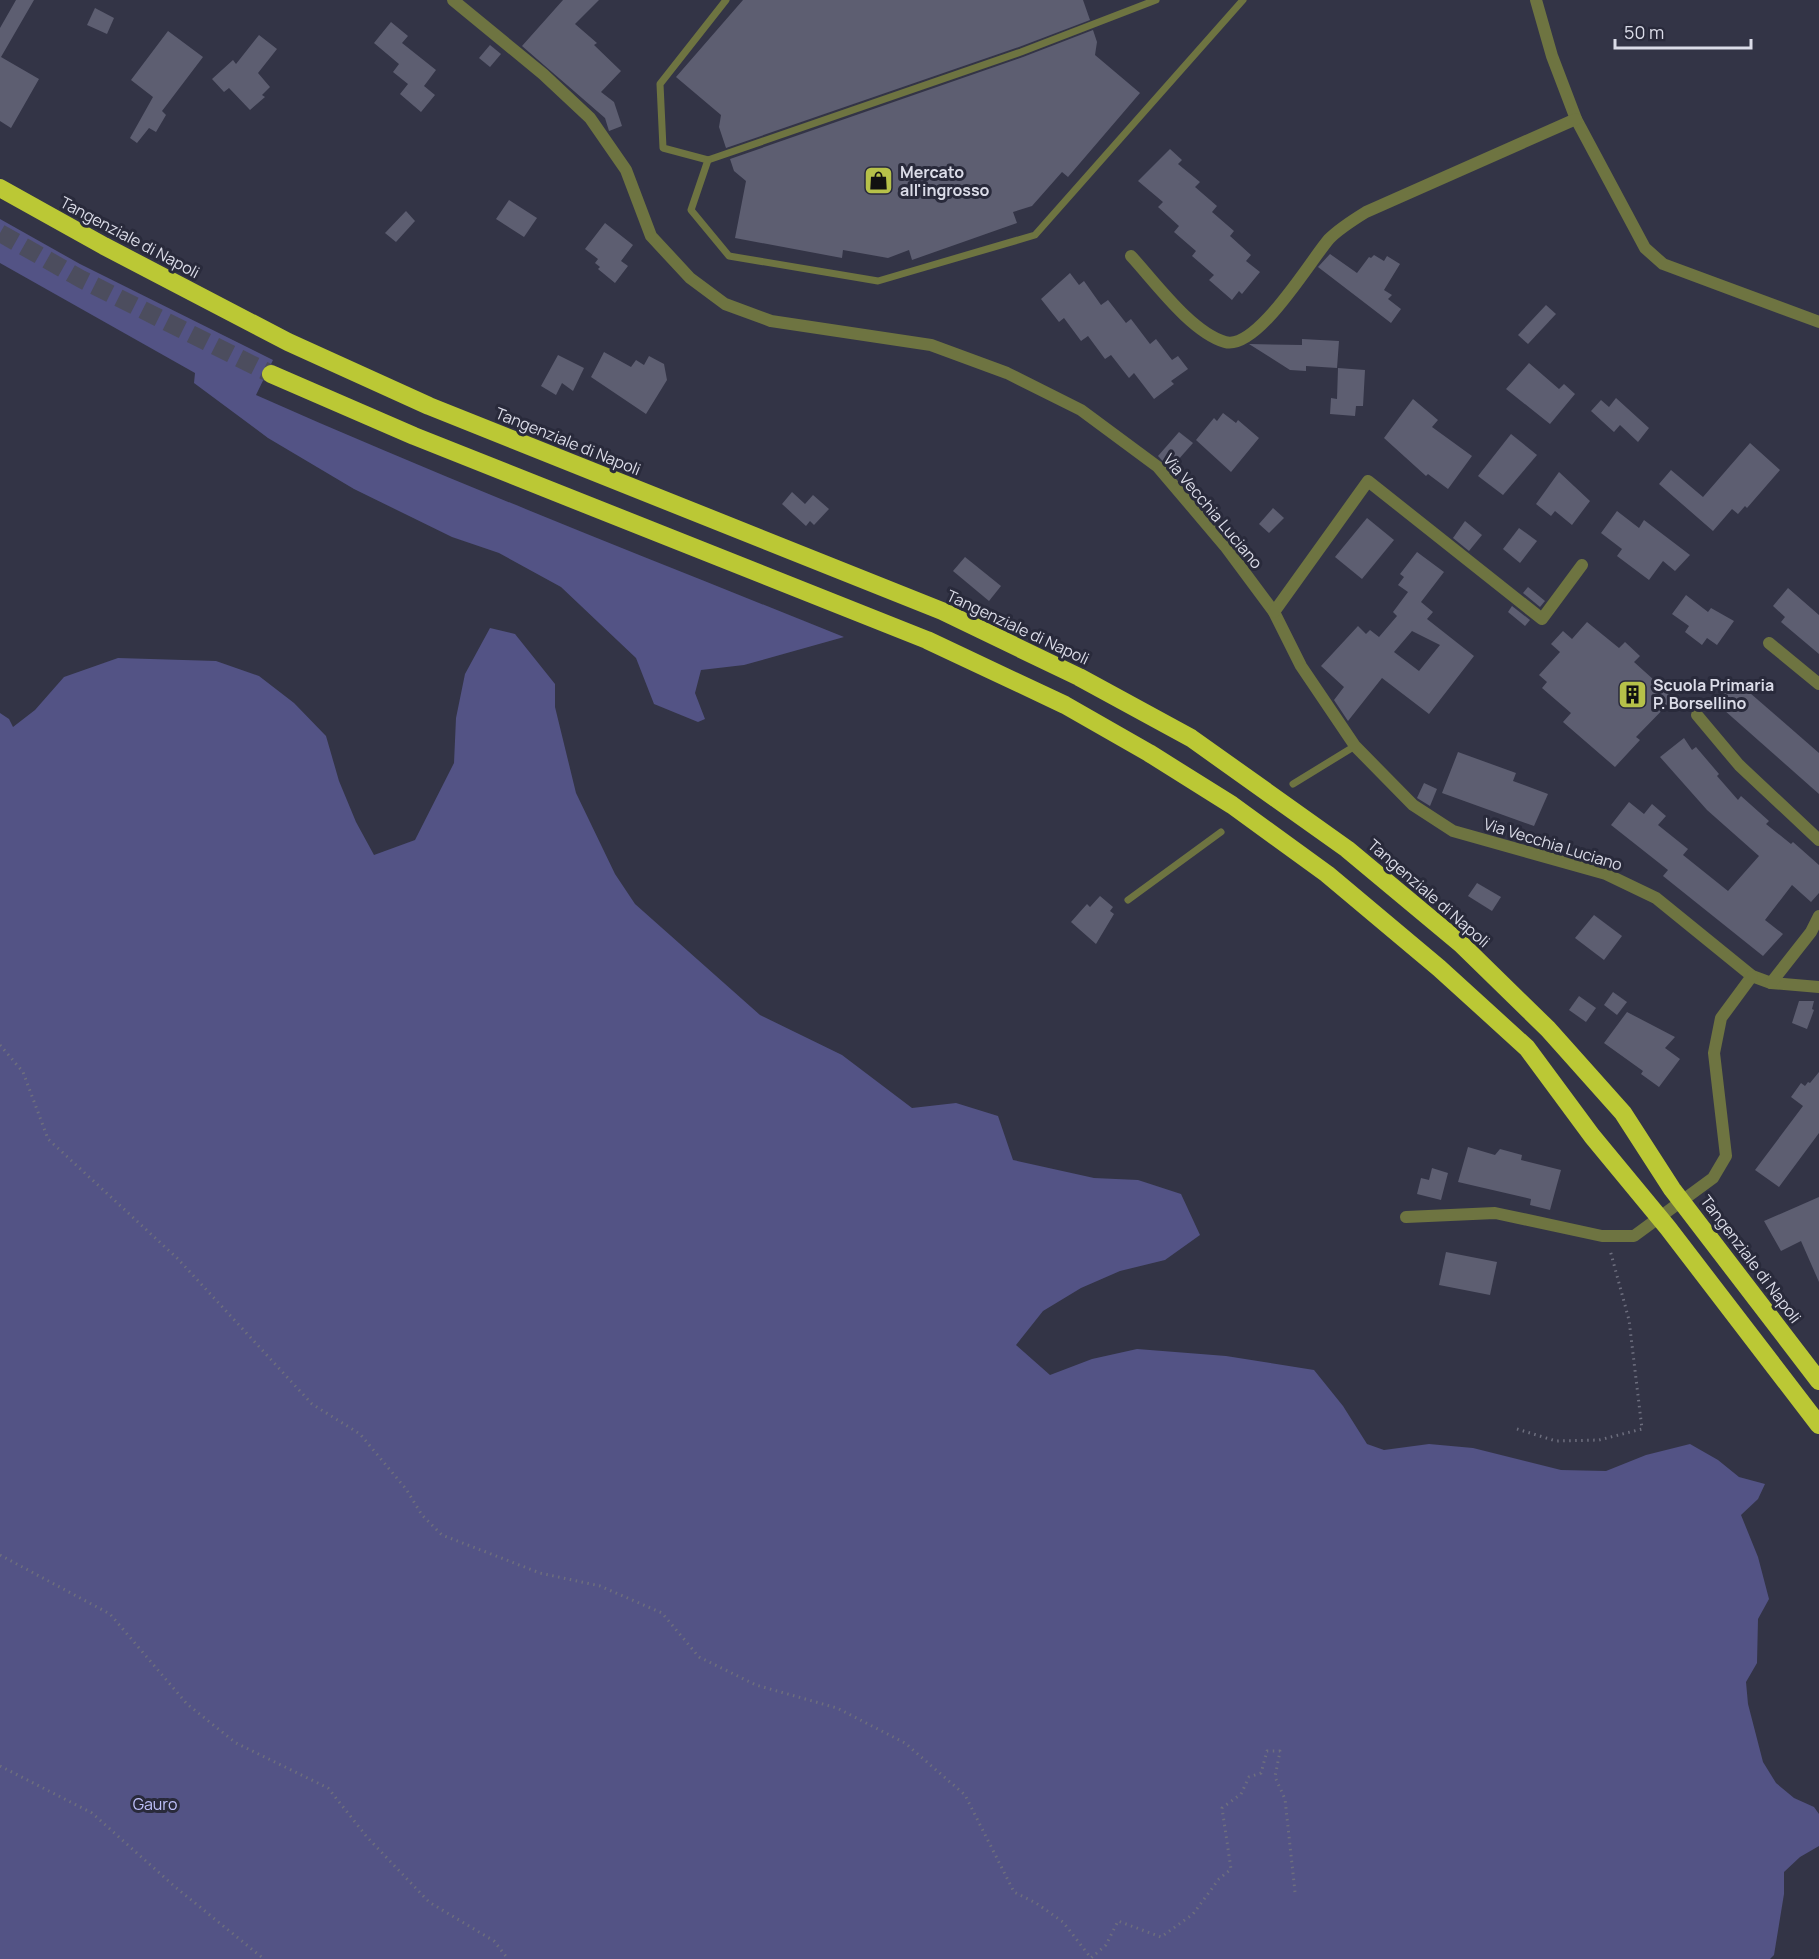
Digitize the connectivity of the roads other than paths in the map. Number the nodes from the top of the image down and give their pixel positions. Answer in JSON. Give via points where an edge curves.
{"nodes":[{"id":1,"x":453,"y":0,"type":"edge"},
{"id":2,"x":726,"y":0,"type":"edge"},
{"id":3,"x":1156,"y":0,"type":"edge"},
{"id":4,"x":1243,"y":0,"type":"edge"},
{"id":5,"x":1536,"y":0,"type":"edge"},
{"id":6,"x":1576,"y":119,"type":"junction"},
{"id":7,"x":708,"y":160,"type":"junction"},
{"id":8,"x":0,"y":188,"type":"edge"},
{"id":9,"x":1131,"y":256,"type":"dead end"},
{"id":10,"x":1819,"y":322,"type":"edge"},
{"id":11,"x":271,"y":374,"type":"tunnel mouth"},
{"id":12,"x":1582,"y":565,"type":"dead end"},
{"id":13,"x":1274,"y":612,"type":"junction"},
{"id":14,"x":1769,"y":643,"type":"dead end"},
{"id":15,"x":1819,"y":684,"type":"edge"},
{"id":16,"x":1697,"y":715,"type":"dead end"},
{"id":17,"x":1355,"y":746,"type":"junction"},
{"id":18,"x":1293,"y":784,"type":"dead end"},
{"id":19,"x":1221,"y":832,"type":"dead end"},
{"id":20,"x":1819,"y":840,"type":"edge"},
{"id":21,"x":1128,"y":900,"type":"dead end"},
{"id":22,"x":1819,"y":916,"type":"edge"},
{"id":23,"x":1815,"y":932,"type":"edge"},
{"id":24,"x":1752,"y":976,"type":"junction"},
{"id":25,"x":1771,"y":983,"type":"junction"},
{"id":26,"x":1819,"y":987,"type":"edge"},
{"id":27,"x":1406,"y":1217,"type":"dead end"},
{"id":28,"x":1819,"y":1381,"type":"edge"},
{"id":29,"x":1819,"y":1425,"type":"edge"}],
"edges":[{"from":1,"to":13,"type":"street","name":"Via Vecchia Luciano","via":[[590,118],[626,170],[651,236],[690,278],[725,304],[771,321],[931,345],[1007,374],[1081,410],[1158,467]]},
{"from":2,"to":7,"type":"lane","via":[[660,84],[663,148]]},
{"from":3,"to":7,"type":"lane","via":[[1021,52]]},
{"from":4,"to":7,"type":"lane","via":[[1035,235],[878,281],[729,256],[691,210]]},
{"from":5,"to":6,"type":"street"},
{"from":6,"to":9,"type":"street","via":[[1346,224],[1330,238],[1270,317],[1245,340],[1226,343],[1195,324]]},
{"from":6,"to":10,"type":"street","via":[[1645,248],[1663,264]]},
{"from":8,"to":28,"type":"highway","name":"Tangenziale di Napoli","via":[[288,342],[429,406],[942,611],[1079,677],[1191,738],[1347,849],[1461,944],[1548,1029],[1623,1113],[1672,1189]]},
{"from":11,"to":29,"type":"highway","via":[[414,436],[927,640],[1065,705],[1232,805],[1327,874],[1527,1048]]},
{"from":12,"to":13,"type":"street","via":[[1542,619],[1368,481]]},
{"from":13,"to":17,"type":"street","name":"Via Vecchia Luciano","via":[[1301,666]]},
{"from":14,"to":15,"type":"street"},
{"from":16,"to":20,"type":"street","via":[[1739,765]]},
{"from":17,"to":18,"type":"lane"},
{"from":17,"to":24,"type":"street","name":"Via Vecchia Luciano","via":[[1413,805],[1453,831],[1606,874],[1646,893]]},
{"from":19,"to":21,"type":"lane"},
{"from":22,"to":23,"type":"street"},
{"from":23,"to":25,"type":"street"},
{"from":24,"to":25,"type":"street","name":"Via Vecchia Luciano"},
{"from":24,"to":27,"type":"street","via":[[1721,1018],[1714,1053],[1726,1156],[1713,1178],[1634,1236],[1606,1236],[1495,1213]]},
{"from":25,"to":26,"type":"street","name":"Via Vecchia Luciano"}]}
